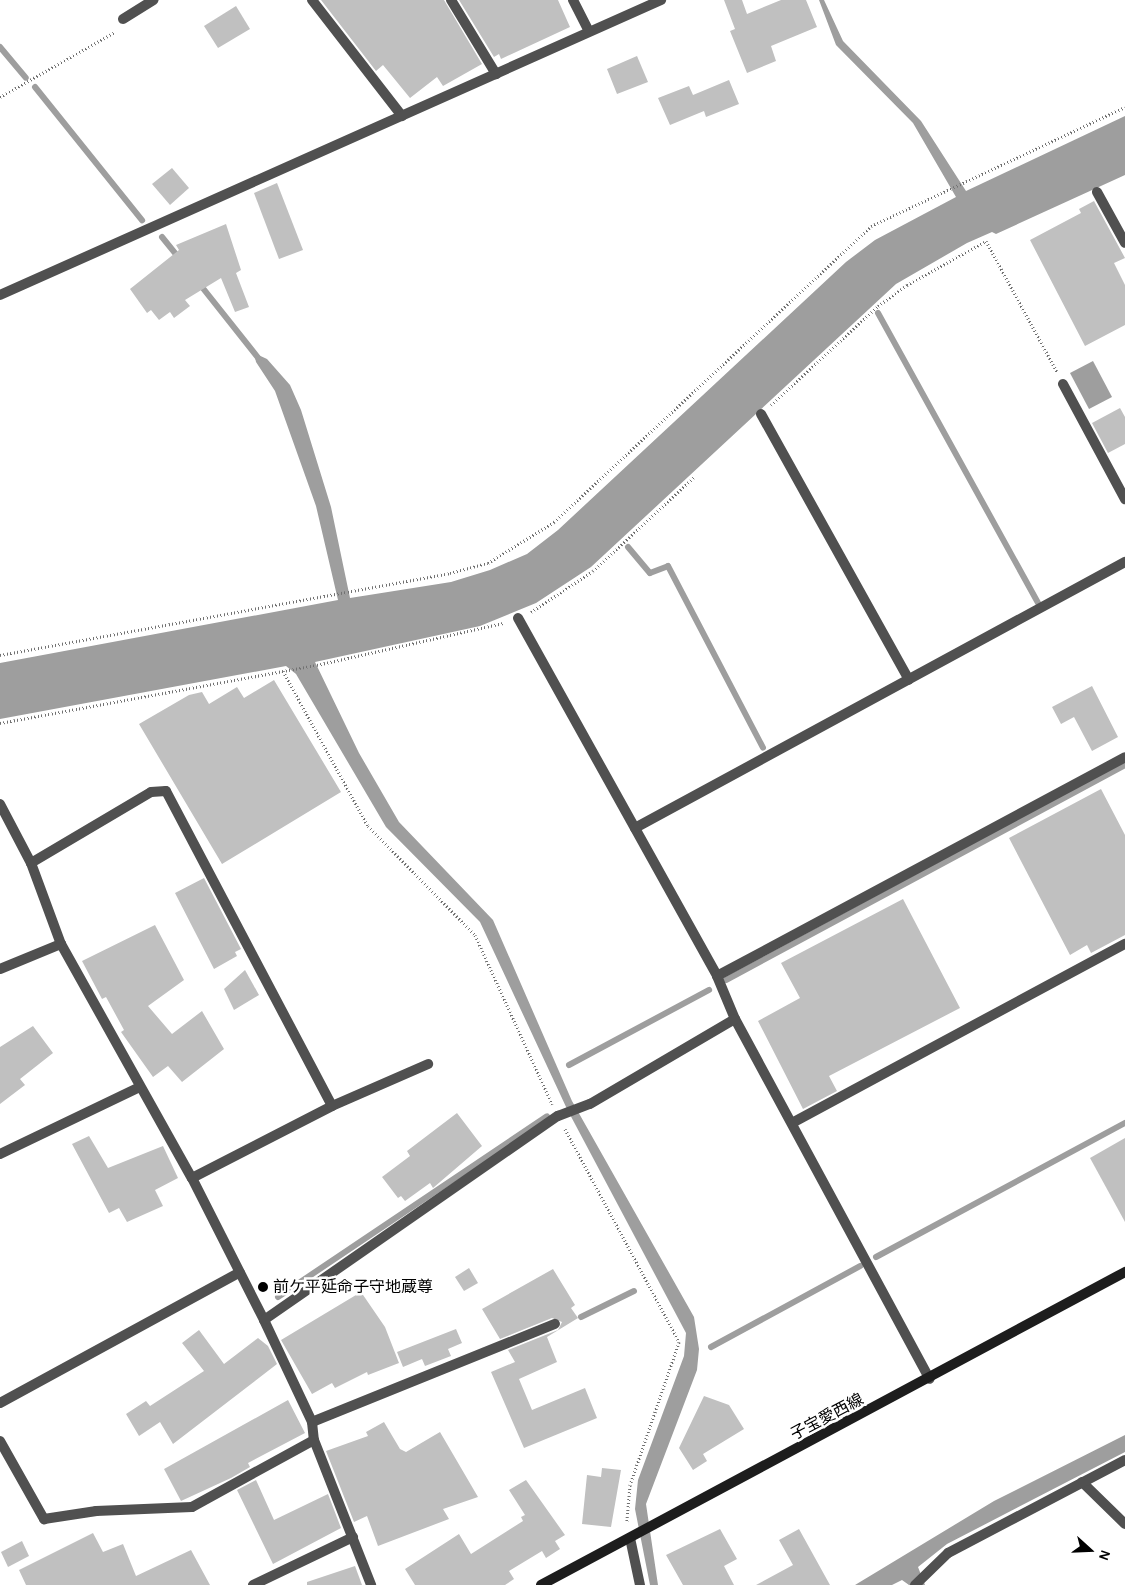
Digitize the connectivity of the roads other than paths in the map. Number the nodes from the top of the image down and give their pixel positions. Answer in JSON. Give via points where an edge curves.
{"nodes":[{"id":1,"x":153,"y":0,"type":"edge"},
{"id":2,"x":312,"y":0,"type":"edge"},
{"id":3,"x":451,"y":0,"type":"edge"},
{"id":4,"x":573,"y":0,"type":"edge"},
{"id":5,"x":661,"y":0,"type":"edge"},
{"id":6,"x":123,"y":19,"type":"road end"},
{"id":7,"x":589,"y":32,"type":"junction"},
{"id":8,"x":496,"y":74,"type":"junction"},
{"id":9,"x":402,"y":116,"type":"junction"},
{"id":10,"x":1097,"y":192,"type":"dead end"},
{"id":11,"x":1125,"y":243,"type":"edge"},
{"id":12,"x":0,"y":295,"type":"edge"},
{"id":13,"x":1063,"y":384,"type":"road end"},
{"id":14,"x":761,"y":414,"type":"road end"},
{"id":15,"x":1125,"y":499,"type":"edge"},
{"id":16,"x":1125,"y":562,"type":"edge"},
{"id":17,"x":518,"y":618,"type":"road end"},
{"id":18,"x":909,"y":680,"type":"junction"},
{"id":19,"x":1125,"y":757,"type":"edge"},
{"id":20,"x":0,"y":804,"type":"edge"},
{"id":21,"x":635,"y":828,"type":"junction"},
{"id":22,"x":31,"y":863,"type":"junction"},
{"id":23,"x":61,"y":944,"type":"junction"},
{"id":24,"x":1125,"y":944,"type":"edge"},
{"id":25,"x":0,"y":969,"type":"edge"},
{"id":26,"x":717,"y":976,"type":"junction"},
{"id":27,"x":735,"y":1019,"type":"junction"},
{"id":28,"x":428,"y":1064,"type":"dead end"},
{"id":29,"x":140,"y":1087,"type":"junction"},
{"id":30,"x":332,"y":1106,"type":"junction"},
{"id":31,"x":792,"y":1123,"type":"junction"},
{"id":32,"x":0,"y":1154,"type":"edge"},
{"id":33,"x":192,"y":1178,"type":"junction"},
{"id":34,"x":240,"y":1272,"type":"junction"},
{"id":35,"x":1125,"y":1272,"type":"edge"},
{"id":36,"x":264,"y":1320,"type":"junction"},
{"id":37,"x":555,"y":1324,"type":"dead end"},
{"id":38,"x":930,"y":1379,"type":"junction"},
{"id":39,"x":0,"y":1403,"type":"edge"},
{"id":40,"x":312,"y":1422,"type":"junction"},
{"id":41,"x":314,"y":1440,"type":"junction"},
{"id":42,"x":0,"y":1441,"type":"edge"},
{"id":43,"x":1125,"y":1460,"type":"edge"},
{"id":44,"x":1082,"y":1482,"type":"junction"},
{"id":45,"x":1125,"y":1524,"type":"edge"},
{"id":46,"x":353,"y":1537,"type":"junction"},
{"id":47,"x":630,"y":1538,"type":"junction"},
{"id":48,"x":253,"y":1585,"type":"edge"},
{"id":49,"x":371,"y":1585,"type":"edge"},
{"id":50,"x":541,"y":1585,"type":"edge"},
{"id":51,"x":640,"y":1585,"type":"edge"},
{"id":52,"x":915,"y":1585,"type":"edge"}],
"edges":[{"from":1,"to":6,"type":"street"},
{"from":2,"to":9,"type":"street"},
{"from":3,"to":8,"type":"street"},
{"from":4,"to":7,"type":"street"},
{"from":5,"to":7,"type":"street"},
{"from":7,"to":8,"type":"street"},
{"from":8,"to":9,"type":"street"},
{"from":9,"to":12,"type":"street"},
{"from":10,"to":11,"type":"street"},
{"from":13,"to":15,"type":"street"},
{"from":14,"to":18,"type":"street"},
{"from":16,"to":18,"type":"street"},
{"from":17,"to":21,"type":"street"},
{"from":18,"to":21,"type":"street"},
{"from":19,"to":26,"type":"street"},
{"from":20,"to":22,"type":"street"},
{"from":21,"to":26,"type":"street"},
{"from":22,"to":23,"type":"street"},
{"from":22,"to":30,"type":"street","via":[[152,792],[166,791]]},
{"from":23,"to":25,"type":"street"},
{"from":23,"to":29,"type":"street"},
{"from":24,"to":31,"type":"street"},
{"from":26,"to":27,"type":"street"},
{"from":27,"to":31,"type":"street"},
{"from":27,"to":36,"type":"street","via":[[581,1108],[561,1115]]},
{"from":28,"to":30,"type":"street"},
{"from":29,"to":32,"type":"street"},
{"from":29,"to":33,"type":"street"},
{"from":30,"to":33,"type":"street"},
{"from":31,"to":38,"type":"street"},
{"from":33,"to":34,"type":"street"},
{"from":34,"to":36,"type":"street"},
{"from":34,"to":39,"type":"street"},
{"from":35,"to":38,"type":"main road","name":"子宝愛西線"},
{"from":36,"to":40,"type":"street"},
{"from":37,"to":40,"type":"street"},
{"from":38,"to":47,"type":"main road","name":"子宝愛西線"},
{"from":40,"to":41,"type":"street"},
{"from":41,"to":42,"type":"street","via":[[192,1506],[96,1511],[44,1519]]},
{"from":41,"to":46,"type":"street"},
{"from":43,"to":44,"type":"street"},
{"from":44,"to":45,"type":"street"},
{"from":44,"to":52,"type":"street","via":[[948,1553]]},
{"from":46,"to":48,"type":"street"},
{"from":46,"to":49,"type":"street"},
{"from":47,"to":50,"type":"main road","name":"子宝愛西線"},
{"from":47,"to":51,"type":"street"}]}
